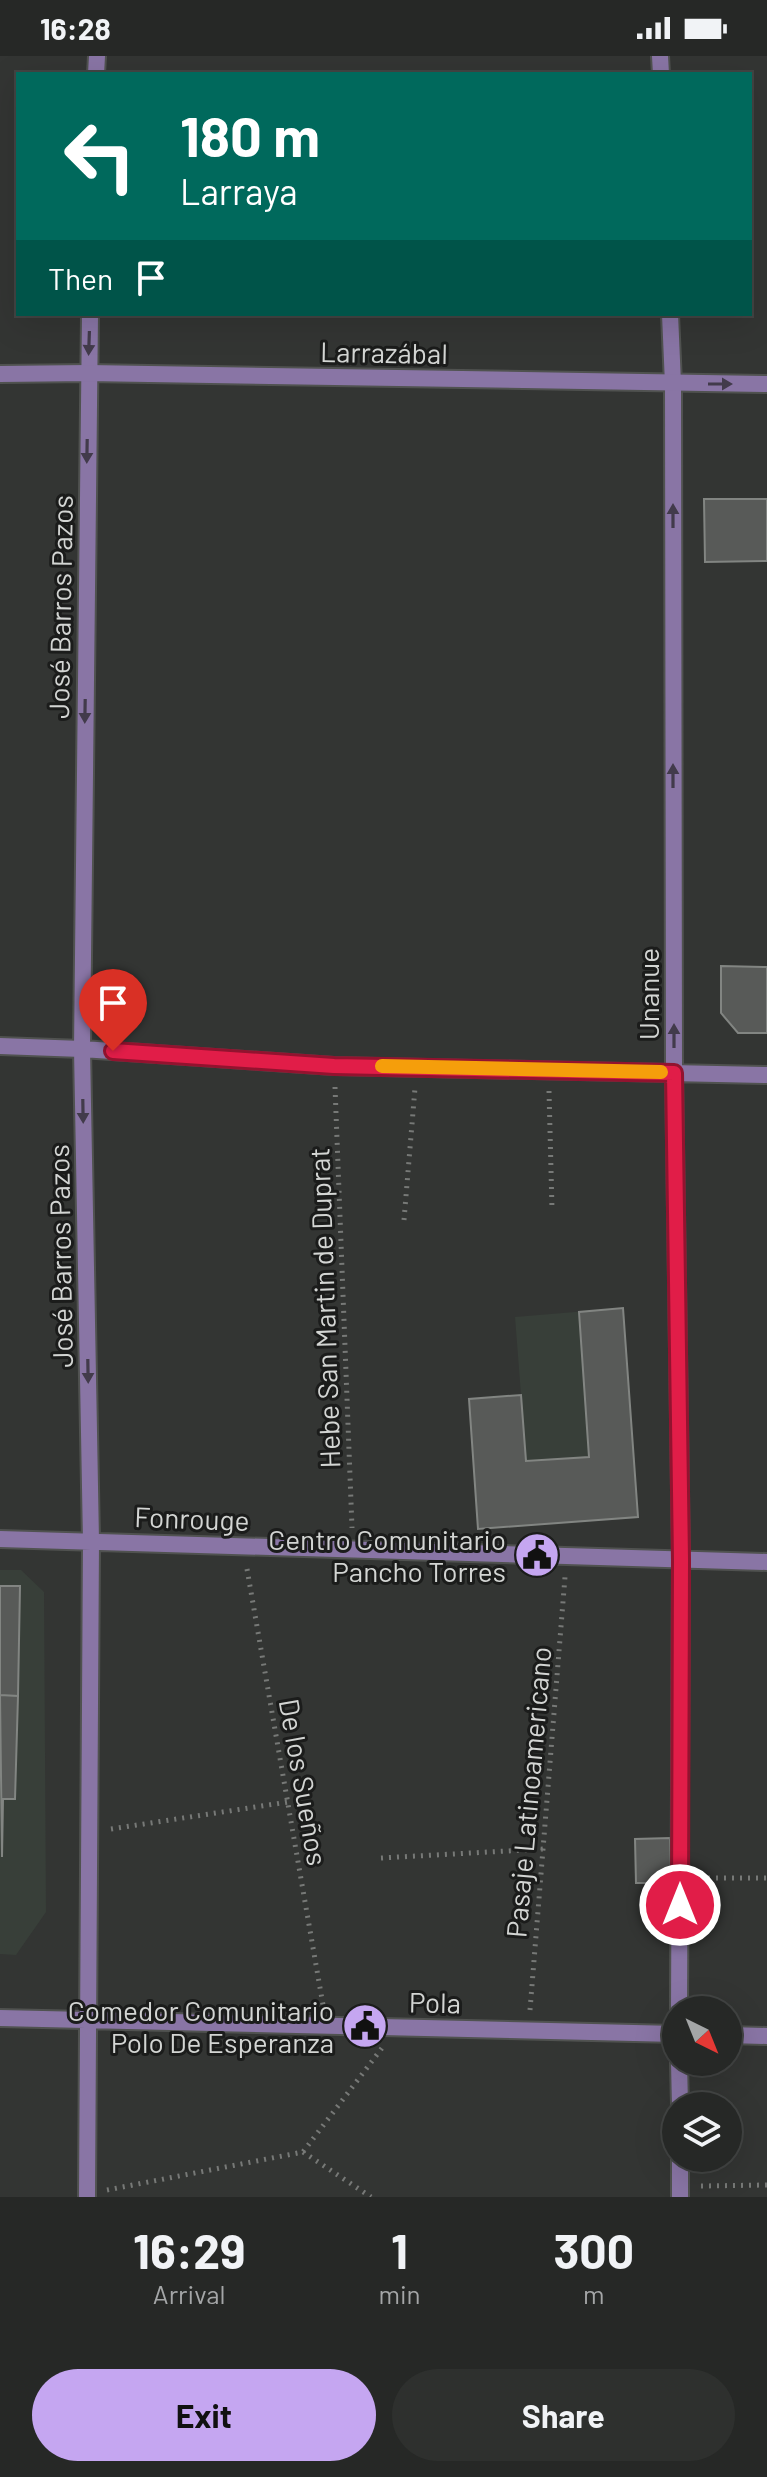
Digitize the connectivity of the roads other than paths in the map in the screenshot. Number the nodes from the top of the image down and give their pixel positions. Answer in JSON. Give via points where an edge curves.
{"nodes":[{"id":1,"x":90,"y":316,"type":"edge"},
{"id":2,"x":670,"y":316,"type":"edge"},
{"id":3,"x":88,"y":373,"type":"junction"},
{"id":4,"x":0,"y":374,"type":"edge"},
{"id":5,"x":673,"y":384,"type":"junction"},
{"id":6,"x":767,"y":384,"type":"edge"},
{"id":7,"x":0,"y":1046,"type":"edge"},
{"id":8,"x":82,"y":1049,"type":"junction"},
{"id":9,"x":674,"y":1073,"type":"junction"},
{"id":10,"x":767,"y":1075,"type":"edge"},
{"id":11,"x":0,"y":1539,"type":"edge"},
{"id":12,"x":91,"y":1541,"type":"junction"},
{"id":13,"x":681,"y":1560,"type":"junction"},
{"id":14,"x":767,"y":1562,"type":"edge"},
{"id":15,"x":679,"y":1996,"type":"edge"},
{"id":16,"x":0,"y":2018,"type":"edge"},
{"id":17,"x":88,"y":2020,"type":"junction"},
{"id":18,"x":662,"y":2034,"type":"edge"},
{"id":19,"x":742,"y":2035,"type":"edge"},
{"id":20,"x":767,"y":2036,"type":"edge"},
{"id":21,"x":87,"y":2196,"type":"edge"}],
"edges":[{"from":1,"to":3,"type":"street","name":"José Barros Pazos","one_way":true},
{"from":2,"to":5,"type":"street","name":"Unanue"},
{"from":3,"to":4,"type":"street","name":"Larrazábal"},
{"from":3,"to":5,"type":"street","name":"Larrazábal"},
{"from":3,"to":8,"type":"street","name":"José Barros Pazos","one_way":true},
{"from":5,"to":6,"type":"street","name":"Larrazábal","one_way":true},
{"from":9,"to":5,"type":"street","name":"Unanue","one_way":true},
{"from":7,"to":8,"type":"street"},
{"from":8,"to":9,"type":"street","via":[[334,1066]]},
{"from":8,"to":12,"type":"street","name":"José Barros Pazos","one_way":true},
{"from":9,"to":10,"type":"street"},
{"from":9,"to":13,"type":"street","name":"Unanue"},
{"from":11,"to":12,"type":"street","name":"Fonrouge"},
{"from":12,"to":13,"type":"street","name":"Fonrouge"},
{"from":12,"to":17,"type":"street","name":"José Barros Pazos"},
{"from":13,"to":14,"type":"street","name":"Fonrouge"},
{"from":13,"to":15,"type":"street","name":"Unanue"},
{"from":16,"to":17,"type":"street","name":"Pola"},
{"from":17,"to":18,"type":"street","name":"Pola"},
{"from":17,"to":21,"type":"street","name":"José Barros Pazos"},
{"from":19,"to":20,"type":"street"}]}
